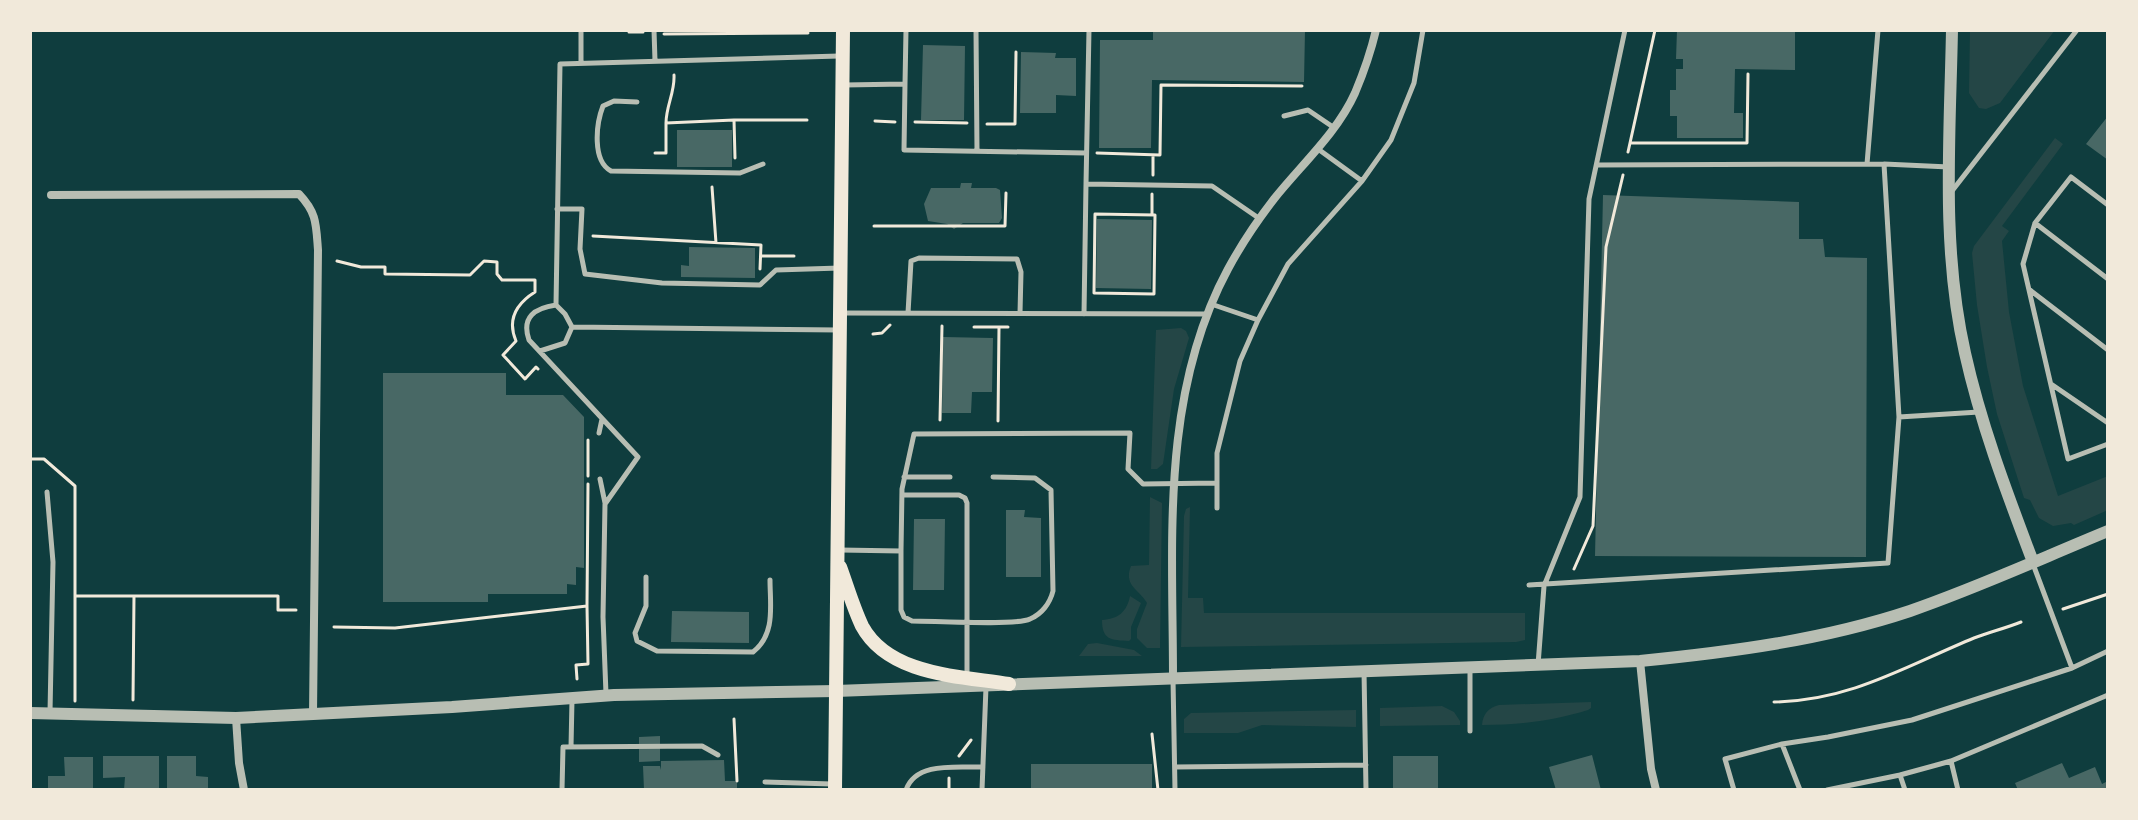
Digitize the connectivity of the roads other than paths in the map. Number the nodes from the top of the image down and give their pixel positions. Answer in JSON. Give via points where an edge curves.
{"nodes":[{"id":1,"x":581,"y":30,"type":"edge"},
{"id":2,"x":843,"y":30,"type":"edge"},
{"id":3,"x":906,"y":30,"type":"edge"},
{"id":4,"x":976,"y":30,"type":"edge"},
{"id":5,"x":1089,"y":30,"type":"edge"},
{"id":6,"x":1376,"y":30,"type":"edge"},
{"id":7,"x":1423,"y":30,"type":"edge"},
{"id":8,"x":1625,"y":30,"type":"edge"},
{"id":9,"x":1878,"y":30,"type":"edge"},
{"id":10,"x":1952,"y":30,"type":"edge"},
{"id":11,"x":2077,"y":30,"type":"edge"},
{"id":12,"x":654,"y":31,"type":"edge"},
{"id":13,"x":843,"y":55,"type":"junction"},
{"id":14,"x":655,"y":61,"type":"junction"},
{"id":15,"x":581,"y":63,"type":"junction"},
{"id":16,"x":905,"y":84,"type":"junction"},
{"id":17,"x":843,"y":85,"type":"junction"},
{"id":18,"x":637,"y":102,"type":"dead end"},
{"id":19,"x":1284,"y":116,"type":"dead end"},
{"id":20,"x":1333,"y":127,"type":"junction"},
{"id":21,"x":1318,"y":148,"type":"junction"},
{"id":22,"x":977,"y":151,"type":"junction"},
{"id":23,"x":1086,"y":153,"type":"junction"},
{"id":24,"x":763,"y":164,"type":"dead end"},
{"id":25,"x":1867,"y":164,"type":"junction"},
{"id":26,"x":1884,"y":164,"type":"junction"},
{"id":27,"x":1597,"y":165,"type":"junction"},
{"id":28,"x":1950,"y":167,"type":"junction"},
{"id":29,"x":1362,"y":181,"type":"junction"},
{"id":30,"x":1086,"y":184,"type":"junction"},
{"id":31,"x":51,"y":195,"type":"dead end"},
{"id":32,"x":1949,"y":195,"type":"junction"},
{"id":33,"x":2108,"y":205,"type":"edge"},
{"id":34,"x":557,"y":209,"type":"junction"},
{"id":35,"x":1260,"y":219,"type":"junction"},
{"id":36,"x":2035,"y":223,"type":"junction"},
{"id":37,"x":841,"y":268,"type":"junction"},
{"id":38,"x":2108,"y":279,"type":"edge"},
{"id":39,"x":2029,"y":289,"type":"junction"},
{"id":40,"x":1211,"y":304,"type":"junction"},
{"id":41,"x":556,"y":305,"type":"junction"},
{"id":42,"x":840,"y":313,"type":"junction"},
{"id":43,"x":908,"y":313,"type":"junction"},
{"id":44,"x":1020,"y":313,"type":"junction"},
{"id":45,"x":1084,"y":314,"type":"junction"},
{"id":46,"x":1207,"y":314,"type":"junction"},
{"id":47,"x":1258,"y":320,"type":"junction"},
{"id":48,"x":572,"y":327,"type":"junction"},
{"id":49,"x":840,"y":330,"type":"junction"},
{"id":50,"x":2108,"y":350,"type":"edge"},
{"id":51,"x":540,"y":351,"type":"junction"},
{"id":52,"x":2051,"y":384,"type":"junction"},
{"id":53,"x":1980,"y":412,"type":"junction"},
{"id":54,"x":1899,"y":417,"type":"junction"},
{"id":55,"x":602,"y":419,"type":"junction"},
{"id":56,"x":2108,"y":423,"type":"edge"},
{"id":57,"x":599,"y":433,"type":"dead end"},
{"id":58,"x":2108,"y":444,"type":"edge"},
{"id":59,"x":904,"y":477,"type":"junction"},
{"id":60,"x":950,"y":477,"type":"dead end"},
{"id":61,"x":993,"y":477,"type":"dead end"},
{"id":62,"x":600,"y":479,"type":"dead end"},
{"id":63,"x":1173,"y":483,"type":"junction"},
{"id":64,"x":1217,"y":483,"type":"junction"},
{"id":65,"x":47,"y":492,"type":"dead end"},
{"id":66,"x":902,"y":495,"type":"junction"},
{"id":67,"x":605,"y":504,"type":"junction"},
{"id":68,"x":1217,"y":508,"type":"dead end"},
{"id":69,"x":2108,"y":531,"type":"edge"},
{"id":70,"x":901,"y":551,"type":"junction"},
{"id":71,"x":838,"y":555,"type":"junction"},
{"id":72,"x":2033,"y":562,"type":"junction"},
{"id":73,"x":646,"y":577,"type":"dead end"},
{"id":74,"x":770,"y":580,"type":"dead end"},
{"id":75,"x":1529,"y":585,"type":"dead end"},
{"id":76,"x":1544,"y":586,"type":"junction"},
{"id":77,"x":966,"y":621,"type":"junction"},
{"id":78,"x":2108,"y":651,"type":"edge"},
{"id":79,"x":1640,"y":661,"type":"junction"},
{"id":80,"x":1538,"y":665,"type":"junction"},
{"id":81,"x":1470,"y":667,"type":"junction"},
{"id":82,"x":2072,"y":668,"type":"junction"},
{"id":83,"x":1364,"y":671,"type":"junction"},
{"id":84,"x":967,"y":677,"type":"junction"},
{"id":85,"x":1173,"y":678,"type":"junction"},
{"id":86,"x":1009,"y":684,"type":"junction"},
{"id":87,"x":986,"y":685,"type":"junction"},
{"id":88,"x":836,"y":691,"type":"junction"},
{"id":89,"x":606,"y":695,"type":"junction"},
{"id":90,"x":2108,"y":695,"type":"edge"},
{"id":91,"x":572,"y":698,"type":"junction"},
{"id":92,"x":30,"y":713,"type":"edge"},
{"id":93,"x":50,"y":713,"type":"junction"},
{"id":94,"x":313,"y":714,"type":"junction"},
{"id":95,"x":236,"y":718,"type":"junction"},
{"id":96,"x":1470,"y":731,"type":"dead end"},
{"id":97,"x":1782,"y":744,"type":"junction"},
{"id":98,"x":571,"y":747,"type":"junction"},
{"id":99,"x":718,"y":755,"type":"dead end"},
{"id":100,"x":1951,"y":761,"type":"junction"},
{"id":101,"x":1366,"y":765,"type":"junction"},
{"id":102,"x":983,"y":767,"type":"junction"},
{"id":103,"x":1175,"y":767,"type":"junction"},
{"id":104,"x":1900,"y":775,"type":"junction"},
{"id":105,"x":765,"y":782,"type":"dead end"},
{"id":106,"x":835,"y":787,"type":"edge"},
{"id":107,"x":1848,"y":789,"type":"edge"},
{"id":108,"x":244,"y":790,"type":"edge"},
{"id":109,"x":562,"y":790,"type":"edge"},
{"id":110,"x":906,"y":790,"type":"edge"},
{"id":111,"x":982,"y":790,"type":"edge"},
{"id":112,"x":1175,"y":790,"type":"edge"},
{"id":113,"x":1366,"y":790,"type":"edge"},
{"id":114,"x":1656,"y":790,"type":"edge"},
{"id":115,"x":1734,"y":790,"type":"edge"},
{"id":116,"x":1800,"y":790,"type":"edge"},
{"id":117,"x":1827,"y":790,"type":"edge"},
{"id":118,"x":1905,"y":790,"type":"edge"},
{"id":119,"x":1958,"y":790,"type":"edge"}],
"edges":[{"from":1,"to":15,"type":"lane"},
{"from":2,"to":13,"type":"main road"},
{"from":3,"to":16,"type":"lane"},
{"from":4,"to":22,"type":"lane"},
{"from":5,"to":23,"type":"lane"},
{"from":6,"to":20,"type":"street","via":[[1354,95]]},
{"from":7,"to":29,"type":"lane","via":[[1414,83],[1391,140]]},
{"from":8,"to":27,"type":"lane"},
{"from":9,"to":25,"type":"lane"},
{"from":10,"to":28,"type":"street"},
{"from":11,"to":32,"type":"lane"},
{"from":12,"to":14,"type":"lane"},
{"from":13,"to":14,"type":"lane"},
{"from":13,"to":17,"type":"main road"},
{"from":14,"to":15,"type":"lane"},
{"from":15,"to":34,"type":"lane","via":[[560,64]]},
{"from":16,"to":17,"type":"lane"},
{"from":16,"to":22,"type":"lane","via":[[904,150]]},
{"from":17,"to":37,"type":"main road"},
{"from":18,"to":24,"type":"lane","via":[[603,106],[599,158],[611,171],[740,173]]},
{"from":19,"to":20,"type":"lane","via":[[1308,110]]},
{"from":20,"to":21,"type":"street"},
{"from":21,"to":29,"type":"lane"},
{"from":21,"to":35,"type":"street"},
{"from":22,"to":23,"type":"lane"},
{"from":23,"to":30,"type":"lane"},
{"from":25,"to":26,"type":"lane"},
{"from":25,"to":27,"type":"lane"},
{"from":26,"to":28,"type":"lane"},
{"from":26,"to":54,"type":"lane"},
{"from":27,"to":76,"type":"lane","via":[[1589,199],[1580,497]]},
{"from":28,"to":32,"type":"street"},
{"from":29,"to":47,"type":"lane","via":[[1288,264]]},
{"from":30,"to":35,"type":"lane","via":[[1212,186]]},
{"from":30,"to":45,"type":"lane"},
{"from":31,"to":94,"type":"street","via":[[299,194],[311,207],[318,250]]},
{"from":32,"to":53,"type":"street","via":[[1964,351]]},
{"from":33,"to":36,"type":"lane","via":[[2071,177]]},
{"from":34,"to":37,"type":"lane","via":[[582,209],[585,274],[662,283],[760,285],[776,270]]},
{"from":34,"to":41,"type":"lane"},
{"from":35,"to":40,"type":"street"},
{"from":36,"to":38,"type":"lane"},
{"from":36,"to":39,"type":"lane","via":[[2023,264]]},
{"from":37,"to":42,"type":"main road"},
{"from":39,"to":50,"type":"lane"},
{"from":39,"to":52,"type":"lane"},
{"from":40,"to":46,"type":"street"},
{"from":40,"to":47,"type":"lane"},
{"from":41,"to":48,"type":"lane"},
{"from":41,"to":51,"type":"lane","via":[[537,309],[528,318],[529,340]]},
{"from":42,"to":43,"type":"lane"},
{"from":42,"to":49,"type":"main road"},
{"from":43,"to":44,"type":"lane"},
{"from":43,"to":44,"type":"lane","via":[[911,261],[919,258],[1017,259]]},
{"from":44,"to":45,"type":"lane"},
{"from":45,"to":46,"type":"lane"},
{"from":46,"to":63,"type":"street","via":[[1178,425]]},
{"from":47,"to":64,"type":"lane","via":[[1237,373],[1217,453]]},
{"from":48,"to":49,"type":"lane"},
{"from":48,"to":51,"type":"lane","via":[[565,343]]},
{"from":49,"to":71,"type":"main road"},
{"from":51,"to":55,"type":"lane"},
{"from":52,"to":56,"type":"lane"},
{"from":52,"to":58,"type":"lane","via":[[2068,459]]},
{"from":53,"to":54,"type":"lane"},
{"from":53,"to":72,"type":"street"},
{"from":54,"to":76,"type":"lane","via":[[1888,563]]},
{"from":55,"to":57,"type":"lane"},
{"from":55,"to":67,"type":"lane","via":[[638,457]]},
{"from":59,"to":60,"type":"lane"},
{"from":59,"to":63,"type":"lane","via":[[914,434],[1130,433],[1128,469],[1143,484]]},
{"from":59,"to":66,"type":"lane"},
{"from":61,"to":77,"type":"lane","via":[[1035,478],[1051,490],[1053,591],[1046,607],[1031,619]]},
{"from":62,"to":67,"type":"lane"},
{"from":63,"to":64,"type":"lane"},
{"from":63,"to":85,"type":"street"},
{"from":64,"to":68,"type":"lane"},
{"from":65,"to":93,"type":"lane","via":[[53,562]]},
{"from":66,"to":70,"type":"lane"},
{"from":66,"to":77,"type":"lane","via":[[965,498]]},
{"from":67,"to":89,"type":"lane"},
{"from":69,"to":72,"type":"street"},
{"from":70,"to":71,"type":"lane"},
{"from":70,"to":77,"type":"lane","via":[[904,617]]},
{"from":71,"to":84,"type":"main road","via":[[863,627],[878,646],[920,669]]},
{"from":71,"to":88,"type":"main road"},
{"from":72,"to":79,"type":"street","via":[[1908,612],[1814,637]]},
{"from":72,"to":82,"type":"lane"},
{"from":73,"to":74,"type":"lane","via":[[646,606],[635,633],[637,641],[657,651],[753,652],[770,628]]},
{"from":75,"to":76,"type":"lane"},
{"from":76,"to":80,"type":"lane"},
{"from":77,"to":84,"type":"lane"},
{"from":78,"to":82,"type":"lane"},
{"from":79,"to":80,"type":"street"},
{"from":79,"to":114,"type":"street"},
{"from":80,"to":81,"type":"street"},
{"from":81,"to":83,"type":"street"},
{"from":81,"to":96,"type":"lane"},
{"from":82,"to":97,"type":"lane","via":[[1912,720]]},
{"from":83,"to":85,"type":"street"},
{"from":83,"to":101,"type":"lane"},
{"from":84,"to":86,"type":"main road"},
{"from":85,"to":86,"type":"street"},
{"from":85,"to":103,"type":"lane"},
{"from":86,"to":87,"type":"street"},
{"from":87,"to":88,"type":"street"},
{"from":87,"to":102,"type":"lane"},
{"from":88,"to":89,"type":"street"},
{"from":88,"to":106,"type":"main road"},
{"from":89,"to":91,"type":"street"},
{"from":90,"to":100,"type":"lane"},
{"from":91,"to":94,"type":"street"},
{"from":91,"to":98,"type":"lane"},
{"from":92,"to":93,"type":"street"},
{"from":93,"to":95,"type":"street"},
{"from":94,"to":95,"type":"street"},
{"from":95,"to":108,"type":"street"},
{"from":97,"to":115,"type":"lane","via":[[1725,759]]},
{"from":97,"to":116,"type":"lane"},
{"from":98,"to":99,"type":"lane","via":[[702,746]]},
{"from":98,"to":109,"type":"lane","via":[[563,747]]},
{"from":100,"to":104,"type":"lane"},
{"from":100,"to":119,"type":"lane"},
{"from":101,"to":103,"type":"lane"},
{"from":101,"to":113,"type":"lane"},
{"from":102,"to":110,"type":"lane","via":[[924,771]]},
{"from":102,"to":111,"type":"lane"},
{"from":103,"to":112,"type":"lane"},
{"from":104,"to":107,"type":"lane"},
{"from":104,"to":118,"type":"lane"},
{"from":105,"to":106,"type":"lane"},
{"from":107,"to":117,"type":"lane"}]}
